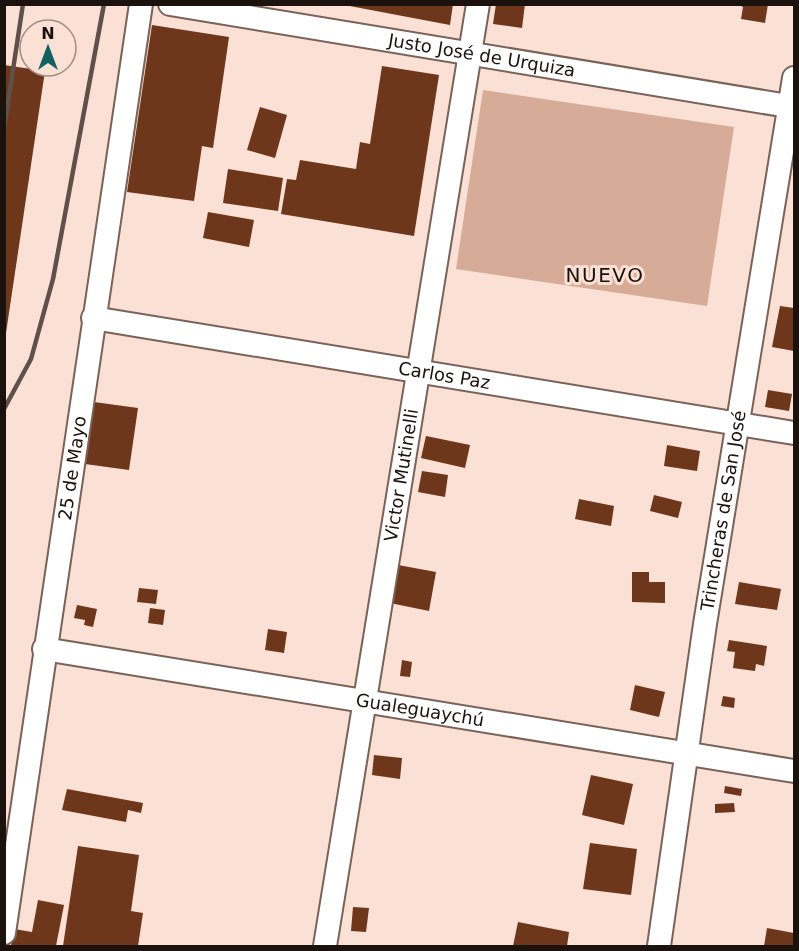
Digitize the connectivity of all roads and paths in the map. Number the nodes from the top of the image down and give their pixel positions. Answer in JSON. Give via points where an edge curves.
{"nodes":[{"id":1,"x":141,"y":4,"type":"edge"},
{"id":2,"x":170,"y":4,"type":"edge"},
{"id":3,"x":478,"y":4,"type":"edge"},
{"id":4,"x":470,"y":56,"type":"junction"},
{"id":5,"x":795,"y":78,"type":"edge"},
{"id":6,"x":792,"y":107,"type":"edge"},
{"id":7,"x":93,"y":318,"type":"junction"},
{"id":8,"x":418,"y":373,"type":"junction"},
{"id":9,"x":738,"y":424,"type":"junction"},
{"id":10,"x":795,"y":434,"type":"edge"},
{"id":11,"x":44,"y":649,"type":"junction"},
{"id":12,"x":363,"y":702,"type":"junction"},
{"id":13,"x":688,"y":753,"type":"junction"},
{"id":14,"x":795,"y":771,"type":"edge"},
{"id":15,"x":4,"y":933,"type":"edge"},
{"id":16,"x":325,"y":946,"type":"edge"},
{"id":17,"x":659,"y":946,"type":"edge"}],
"edges":[{"from":1,"to":7,"type":"street","name":"25 de Mayo"},
{"from":2,"to":4,"type":"street","name":"Justo José de Urquiza"},
{"from":3,"to":4,"type":"street","name":"Victor Mutinelli"},
{"from":4,"to":6,"type":"street","name":"Justo José de Urquiza"},
{"from":4,"to":8,"type":"street","name":"Victor Mutinelli"},
{"from":5,"to":6,"type":"street","name":"Trincheras de San José"},
{"from":6,"to":9,"type":"street","name":"Trincheras de San José"},
{"from":7,"to":8,"type":"street","name":"Carlos Paz"},
{"from":7,"to":11,"type":"street","name":"25 de Mayo"},
{"from":8,"to":9,"type":"street","name":"Carlos Paz"},
{"from":8,"to":12,"type":"street","name":"Victor Mutinelli"},
{"from":9,"to":10,"type":"street","name":"Carlos Paz"},
{"from":9,"to":13,"type":"street","name":"Trincheras de San José"},
{"from":11,"to":12,"type":"street","name":"Gualeguaychú"},
{"from":11,"to":15,"type":"street","name":"25 de Mayo"},
{"from":12,"to":13,"type":"street","name":"Gualeguaychú"},
{"from":12,"to":16,"type":"street","name":"Victor Mutinelli"},
{"from":13,"to":14,"type":"street","name":"Gualeguaychú"},
{"from":13,"to":17,"type":"street","name":"Trincheras de San José"}]}
